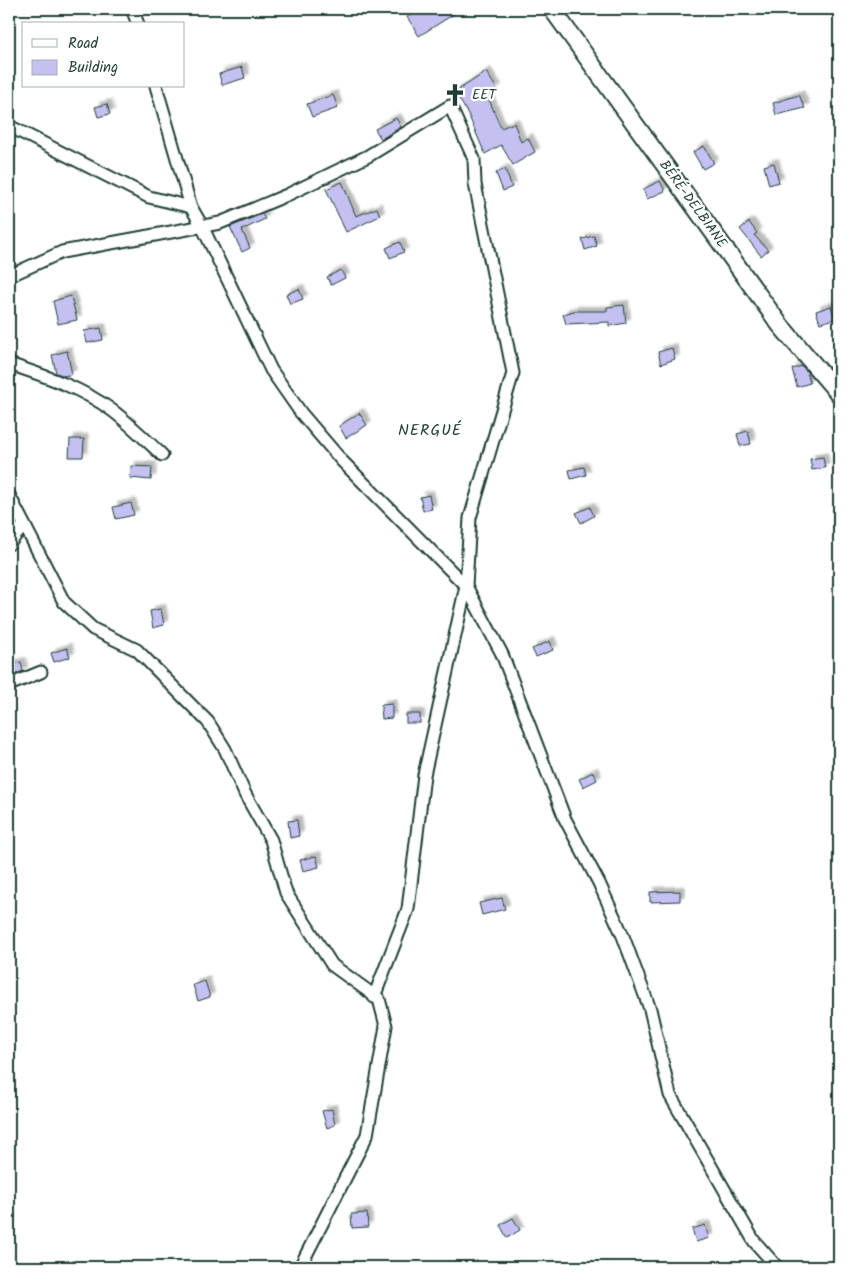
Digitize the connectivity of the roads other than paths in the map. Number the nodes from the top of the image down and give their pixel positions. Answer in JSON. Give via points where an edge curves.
{"nodes":[{"id":1,"x":132,"y":9,"type":"edge"},
{"id":2,"x":552,"y":9,"type":"edge"},
{"id":3,"x":137,"y":22,"type":"edge"},
{"id":4,"x":157,"y":88,"type":"edge"},
{"id":5,"x":9,"y":126,"type":"edge"},
{"id":6,"x":191,"y":207,"type":"junction"},
{"id":7,"x":202,"y":226,"type":"junction"},
{"id":8,"x":9,"y":276,"type":"edge"},
{"id":9,"x":9,"y":364,"type":"edge"},
{"id":10,"x":839,"y":394,"type":"edge"},
{"id":11,"x":162,"y":455,"type":"dead end"},
{"id":12,"x":9,"y":495,"type":"edge"},
{"id":13,"x":23,"y":526,"type":"junction"},
{"id":14,"x":9,"y":544,"type":"edge"},
{"id":15,"x":466,"y":586,"type":"junction"},
{"id":16,"x":41,"y":672,"type":"dead end"},
{"id":17,"x":9,"y":685,"type":"edge"},
{"id":18,"x":374,"y":997,"type":"junction"},
{"id":19,"x":300,"y":1267,"type":"edge"},
{"id":20,"x":777,"y":1267,"type":"edge"}],
"edges":[{"from":1,"to":3,"type":"street"},
{"from":2,"to":10,"type":"street","name":"BÉRÉ-DELBIANE","via":[[780,324]]},
{"from":4,"to":6,"type":"street"},
{"from":5,"to":6,"type":"street","via":[[150,197]]},
{"from":6,"to":7,"type":"street"},
{"from":7,"to":8,"type":"street","via":[[62,252]]},
{"from":7,"to":15,"type":"street","via":[[270,370],[301,413],[342,461]]},
{"from":7,"to":15,"type":"street","via":[[220,223],[287,195],[368,156],[450,106],[474,159],[475,184],[513,373],[470,518]]},
{"from":9,"to":11,"type":"street","via":[[86,393],[114,412]]},
{"from":12,"to":13,"type":"street"},
{"from":13,"to":14,"type":"street"},
{"from":13,"to":18,"type":"street","via":[[64,602],[94,629],[137,650],[208,722],[271,840],[286,893],[332,965]]},
{"from":15,"to":18,"type":"street","via":[[424,775],[408,909]]},
{"from":15,"to":20,"type":"street","via":[[502,654],[565,819],[623,936],[650,1009],[670,1094],[754,1241]]},
{"from":16,"to":17,"type":"street"},
{"from":18,"to":19,"type":"street","via":[[379,999],[386,1026],[367,1136]]}]}
